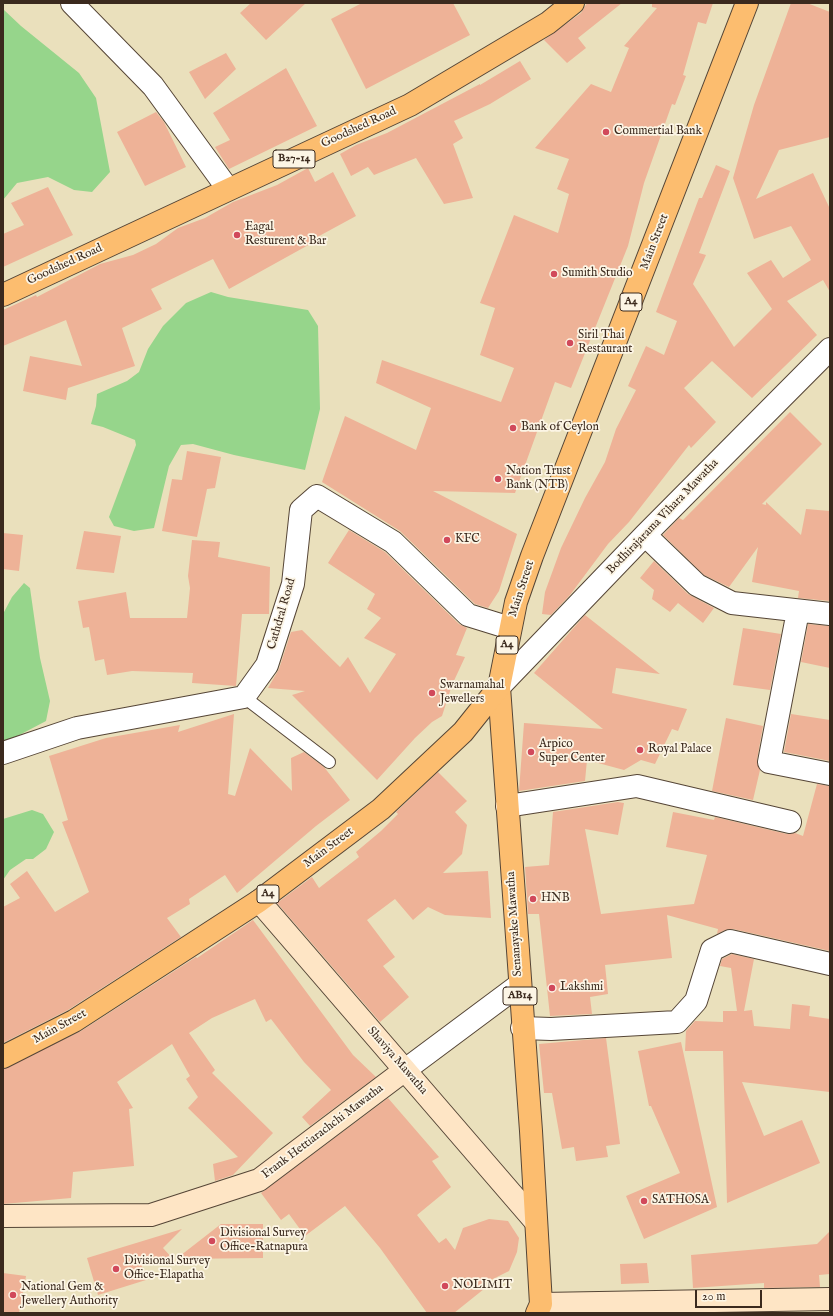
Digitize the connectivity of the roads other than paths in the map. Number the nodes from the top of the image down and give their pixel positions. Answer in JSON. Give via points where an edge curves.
{"nodes":[{"id":1,"x":72,"y":3,"type":"edge"},
{"id":2,"x":573,"y":3,"type":"edge"},
{"id":3,"x":747,"y":3,"type":"edge"},
{"id":4,"x":228,"y":189,"type":"junction"},
{"id":5,"x":3,"y":295,"type":"edge"},
{"id":6,"x":830,"y":349,"type":"edge"},
{"id":7,"x":645,"y":535,"type":"junction"},
{"id":8,"x":798,"y":611,"type":"junction"},
{"id":9,"x":830,"y":614,"type":"edge"},
{"id":10,"x":510,"y":628,"type":"junction"},
{"id":11,"x":499,"y":687,"type":"junction"},
{"id":12,"x":244,"y":697,"type":"junction"},
{"id":13,"x":3,"y":753,"type":"edge"},
{"id":14,"x":329,"y":762,"type":"dead end"},
{"id":15,"x":830,"y":774,"type":"edge"},
{"id":16,"x":507,"y":806,"type":"junction"},
{"id":17,"x":790,"y":822,"type":"dead end"},
{"id":18,"x":259,"y":901,"type":"junction"},
{"id":19,"x":830,"y":964,"type":"edge"},
{"id":20,"x":519,"y":985,"type":"junction"},
{"id":21,"x":522,"y":1028,"type":"junction"},
{"id":22,"x":3,"y":1057,"type":"edge"},
{"id":23,"x":405,"y":1070,"type":"junction"},
{"id":24,"x":3,"y":1216,"type":"edge"},
{"id":25,"x":535,"y":1221,"type":"junction"},
{"id":26,"x":830,"y":1299,"type":"edge"},
{"id":27,"x":539,"y":1309,"type":"edge"}],
"edges":[{"from":1,"to":4,"type":"street","via":[[153,86]]},
{"from":2,"to":4,"type":"main road","name":"Goodshed Road","number":"B27-14","via":[[548,23],[410,105]]},
{"from":3,"to":10,"type":"main road","name":"Main Street","number":"A4","via":[[535,549],[516,602]]},
{"from":4,"to":5,"type":"main road","name":"Goodshed Road","number":"B27-14"},
{"from":6,"to":7,"type":"street","name":"Bodhirajarama Vihara Mawatha"},
{"from":7,"to":8,"type":"street","via":[[697,585],[732,603]]},
{"from":7,"to":11,"type":"street","name":"Bodhirajarama Vihara Mawatha"},
{"from":8,"to":9,"type":"street"},
{"from":8,"to":15,"type":"street","via":[[769,762]]},
{"from":10,"to":11,"type":"main road","name":"Main Street","number":"A4"},
{"from":10,"to":12,"type":"street","name":"Cathdral Road","via":[[468,615],[393,542],[317,496],[301,510],[293,584],[267,665]]},
{"from":11,"to":16,"type":"main road","name":"Senanayake Mawatha","number":"AB14"},
{"from":11,"to":18,"type":"main road","name":"Main Street","number":"A4","via":[[463,732],[381,809]]},
{"from":12,"to":13,"type":"street","via":[[78,728]]},
{"from":12,"to":14,"type":"lane"},
{"from":16,"to":17,"type":"street","via":[[637,786]]},
{"from":16,"to":20,"type":"main road","name":"Senanayake Mawatha","number":"AB14"},
{"from":18,"to":22,"type":"main road","name":"Main Street","number":"A4","via":[[74,1021]]},
{"from":18,"to":23,"type":"street","name":"Shaviya Mawatha"},
{"from":19,"to":21,"type":"street","via":[[730,941],[712,950],[696,1001],[677,1022],[550,1029]]},
{"from":20,"to":21,"type":"main road","name":"Senanayake Mawatha","number":"AB14"},
{"from":20,"to":23,"type":"street"},
{"from":21,"to":25,"type":"main road","name":"Senanayake Mawatha","number":"AB14","via":[[531,1131]]},
{"from":23,"to":24,"type":"street","name":"Frank Hettiarachchi Mawatha","via":[[259,1180],[150,1215]]},
{"from":23,"to":25,"type":"street","name":"Shaviya Mawatha"},
{"from":25,"to":27,"type":"main road","name":"Senanayake Mawatha","number":"AB14"},
{"from":26,"to":27,"type":"street"}]}
